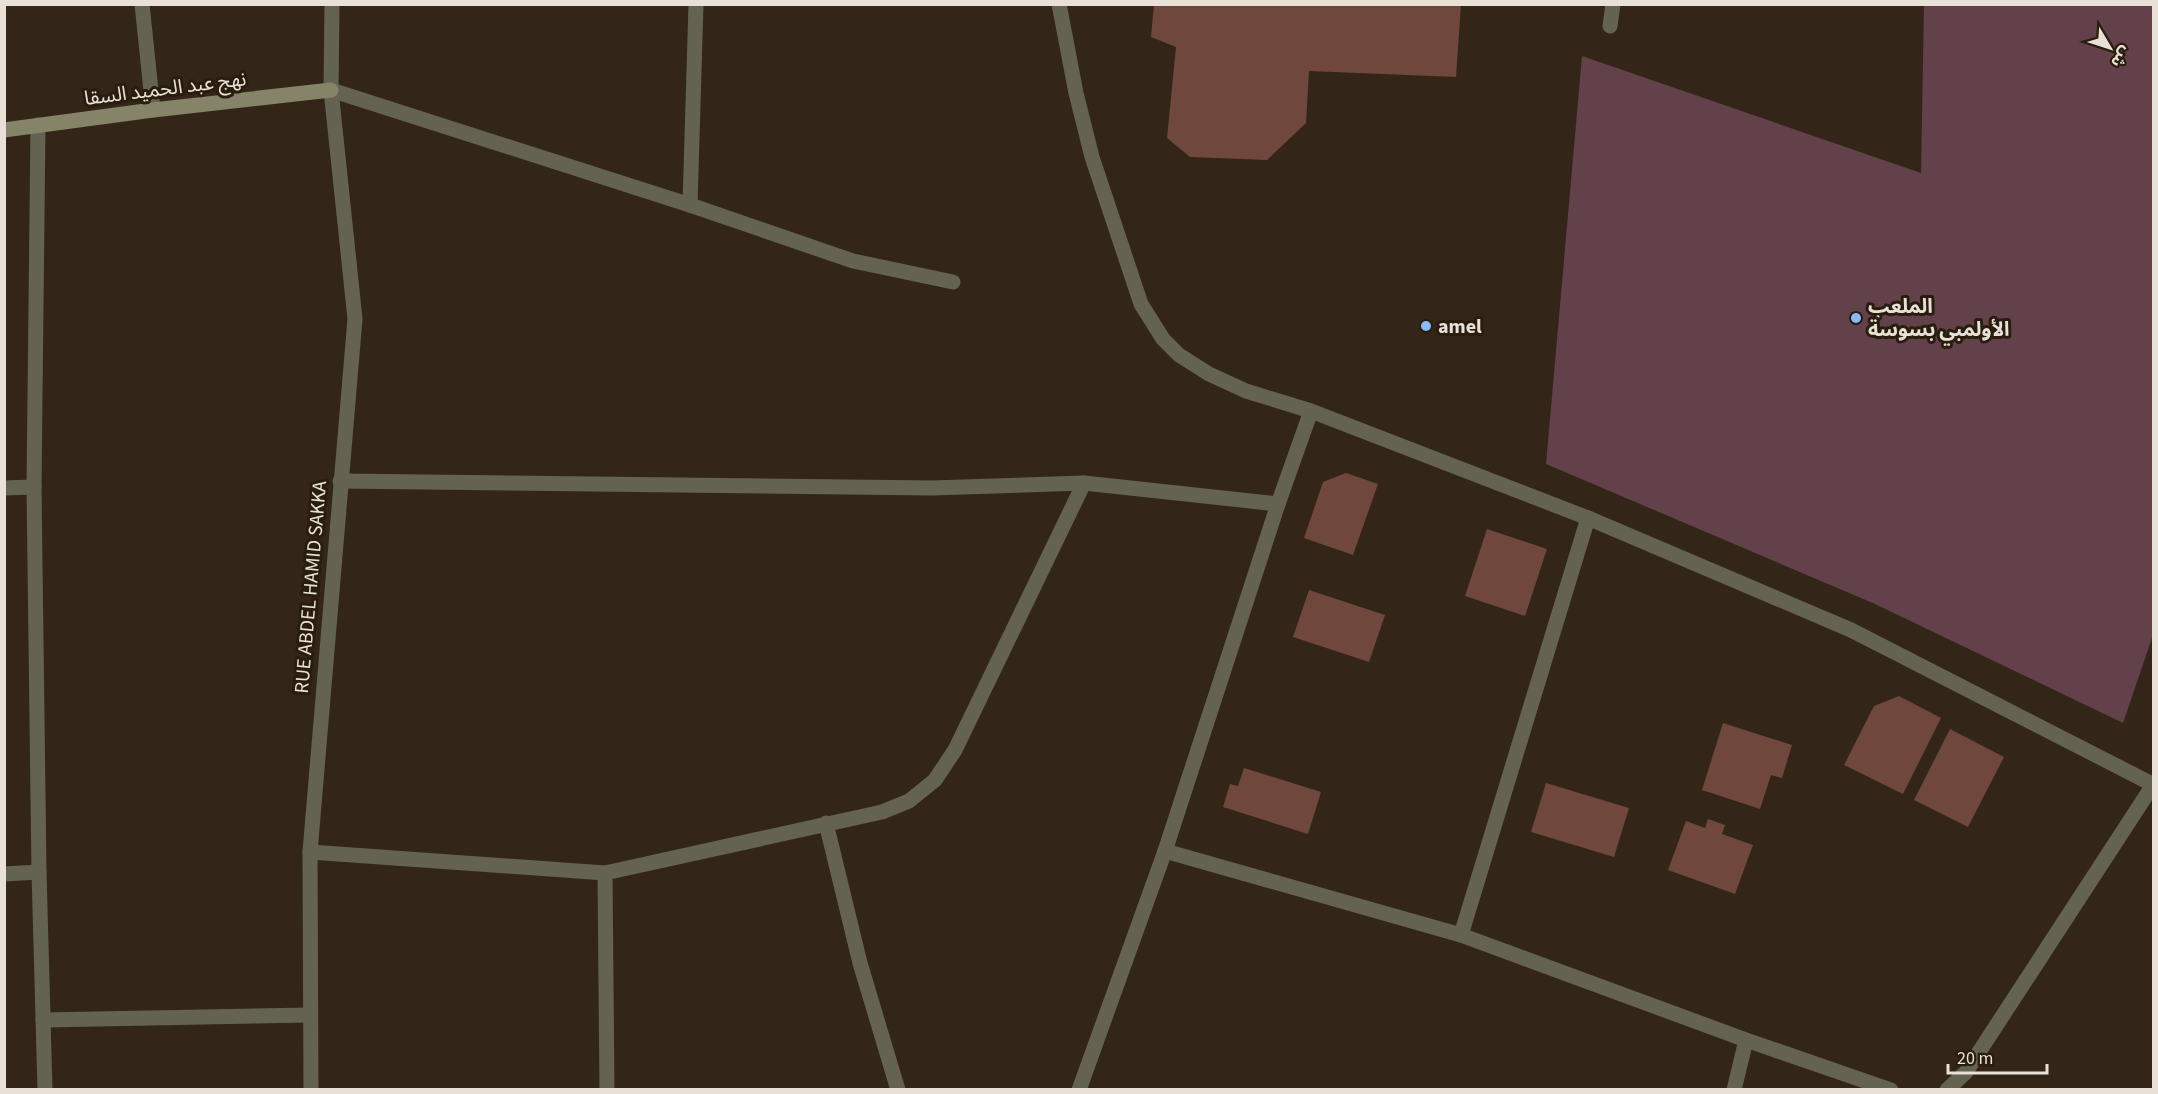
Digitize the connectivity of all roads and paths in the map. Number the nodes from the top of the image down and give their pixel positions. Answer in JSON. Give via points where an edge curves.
{"nodes":[{"id":1,"x":142,"y":4,"type":"edge"},
{"id":2,"x":332,"y":4,"type":"edge"},
{"id":3,"x":696,"y":4,"type":"edge"},
{"id":4,"x":1059,"y":4,"type":"edge"},
{"id":5,"x":1613,"y":4,"type":"edge"},
{"id":6,"x":1610,"y":26,"type":"dead end"},
{"id":7,"x":331,"y":90,"type":"junction"},
{"id":8,"x":153,"y":110,"type":"junction"},
{"id":9,"x":38,"y":125,"type":"junction"},
{"id":10,"x":4,"y":130,"type":"edge"},
{"id":11,"x":690,"y":205,"type":"junction"},
{"id":12,"x":953,"y":282,"type":"dead end"},
{"id":13,"x":1311,"y":411,"type":"junction"},
{"id":14,"x":340,"y":481,"type":"junction"},
{"id":15,"x":1084,"y":483,"type":"junction"},
{"id":16,"x":34,"y":487,"type":"junction"},
{"id":17,"x":4,"y":488,"type":"edge"},
{"id":18,"x":1278,"y":504,"type":"junction"},
{"id":19,"x":1588,"y":518,"type":"junction"},
{"id":20,"x":2153,"y":785,"type":"edge"},
{"id":21,"x":826,"y":824,"type":"junction"},
{"id":22,"x":1166,"y":851,"type":"junction"},
{"id":23,"x":310,"y":852,"type":"junction"},
{"id":24,"x":39,"y":872,"type":"junction"},
{"id":25,"x":605,"y":873,"type":"junction"},
{"id":26,"x":4,"y":874,"type":"edge"},
{"id":27,"x":1461,"y":935,"type":"junction"},
{"id":28,"x":309,"y":1015,"type":"junction"},
{"id":29,"x":43,"y":1020,"type":"junction"},
{"id":30,"x":1746,"y":1040,"type":"junction"},
{"id":31,"x":45,"y":1089,"type":"edge"},
{"id":32,"x":311,"y":1089,"type":"edge"},
{"id":33,"x":607,"y":1089,"type":"edge"},
{"id":34,"x":898,"y":1089,"type":"edge"},
{"id":35,"x":1079,"y":1089,"type":"edge"},
{"id":36,"x":1734,"y":1089,"type":"edge"},
{"id":37,"x":1891,"y":1089,"type":"edge"},
{"id":38,"x":1947,"y":1089,"type":"edge"}],
"edges":[{"from":1,"to":8,"type":"street"},
{"from":2,"to":7,"type":"street","name":"RUE ABDEL HAMID SAKKA"},
{"from":3,"to":11,"type":"street"},
{"from":4,"to":13,"type":"street","via":[[1092,157],[1141,304],[1163,339],[1189,362],[1246,391]]},
{"from":5,"to":6,"type":"street"},
{"from":7,"to":8,"type":"street","name":"نهج عبد الحميد السقا"},
{"from":7,"to":11,"type":"street"},
{"from":7,"to":14,"type":"street","name":"RUE ABDEL HAMID SAKKA","via":[[355,319]]},
{"from":8,"to":9,"type":"street","name":"نهج عبد الحميد السقا"},
{"from":9,"to":10,"type":"street","name":"نهج عبد الحميد السقا"},
{"from":9,"to":16,"type":"street"},
{"from":11,"to":12,"type":"street","via":[[853,261]]},
{"from":13,"to":18,"type":"street"},
{"from":13,"to":19,"type":"street"},
{"from":14,"to":15,"type":"street","via":[[932,488]]},
{"from":14,"to":23,"type":"street","name":"RUE ABDEL HAMID SAKKA"},
{"from":15,"to":18,"type":"street"},
{"from":15,"to":21,"type":"street","via":[[955,750],[935,780],[909,801],[882,812]]},
{"from":16,"to":17,"type":"street"},
{"from":16,"to":24,"type":"street"},
{"from":18,"to":22,"type":"street"},
{"from":19,"to":20,"type":"street","via":[[1851,630]]},
{"from":19,"to":27,"type":"street"},
{"from":20,"to":38,"type":"street","via":[[1966,1072]]},
{"from":21,"to":25,"type":"street"},
{"from":21,"to":34,"type":"street","via":[[860,963]]},
{"from":22,"to":27,"type":"street"},
{"from":22,"to":35,"type":"street"},
{"from":23,"to":25,"type":"street"},
{"from":23,"to":28,"type":"street","name":"RUE ABDEL HAMID SAKKA"},
{"from":24,"to":26,"type":"street"},
{"from":24,"to":29,"type":"street"},
{"from":25,"to":33,"type":"street"},
{"from":27,"to":30,"type":"street"},
{"from":28,"to":29,"type":"street"},
{"from":28,"to":32,"type":"street","name":"RUE ABDEL HAMID SAKKA"},
{"from":29,"to":31,"type":"street"},
{"from":30,"to":36,"type":"street"},
{"from":30,"to":37,"type":"street"}]}
